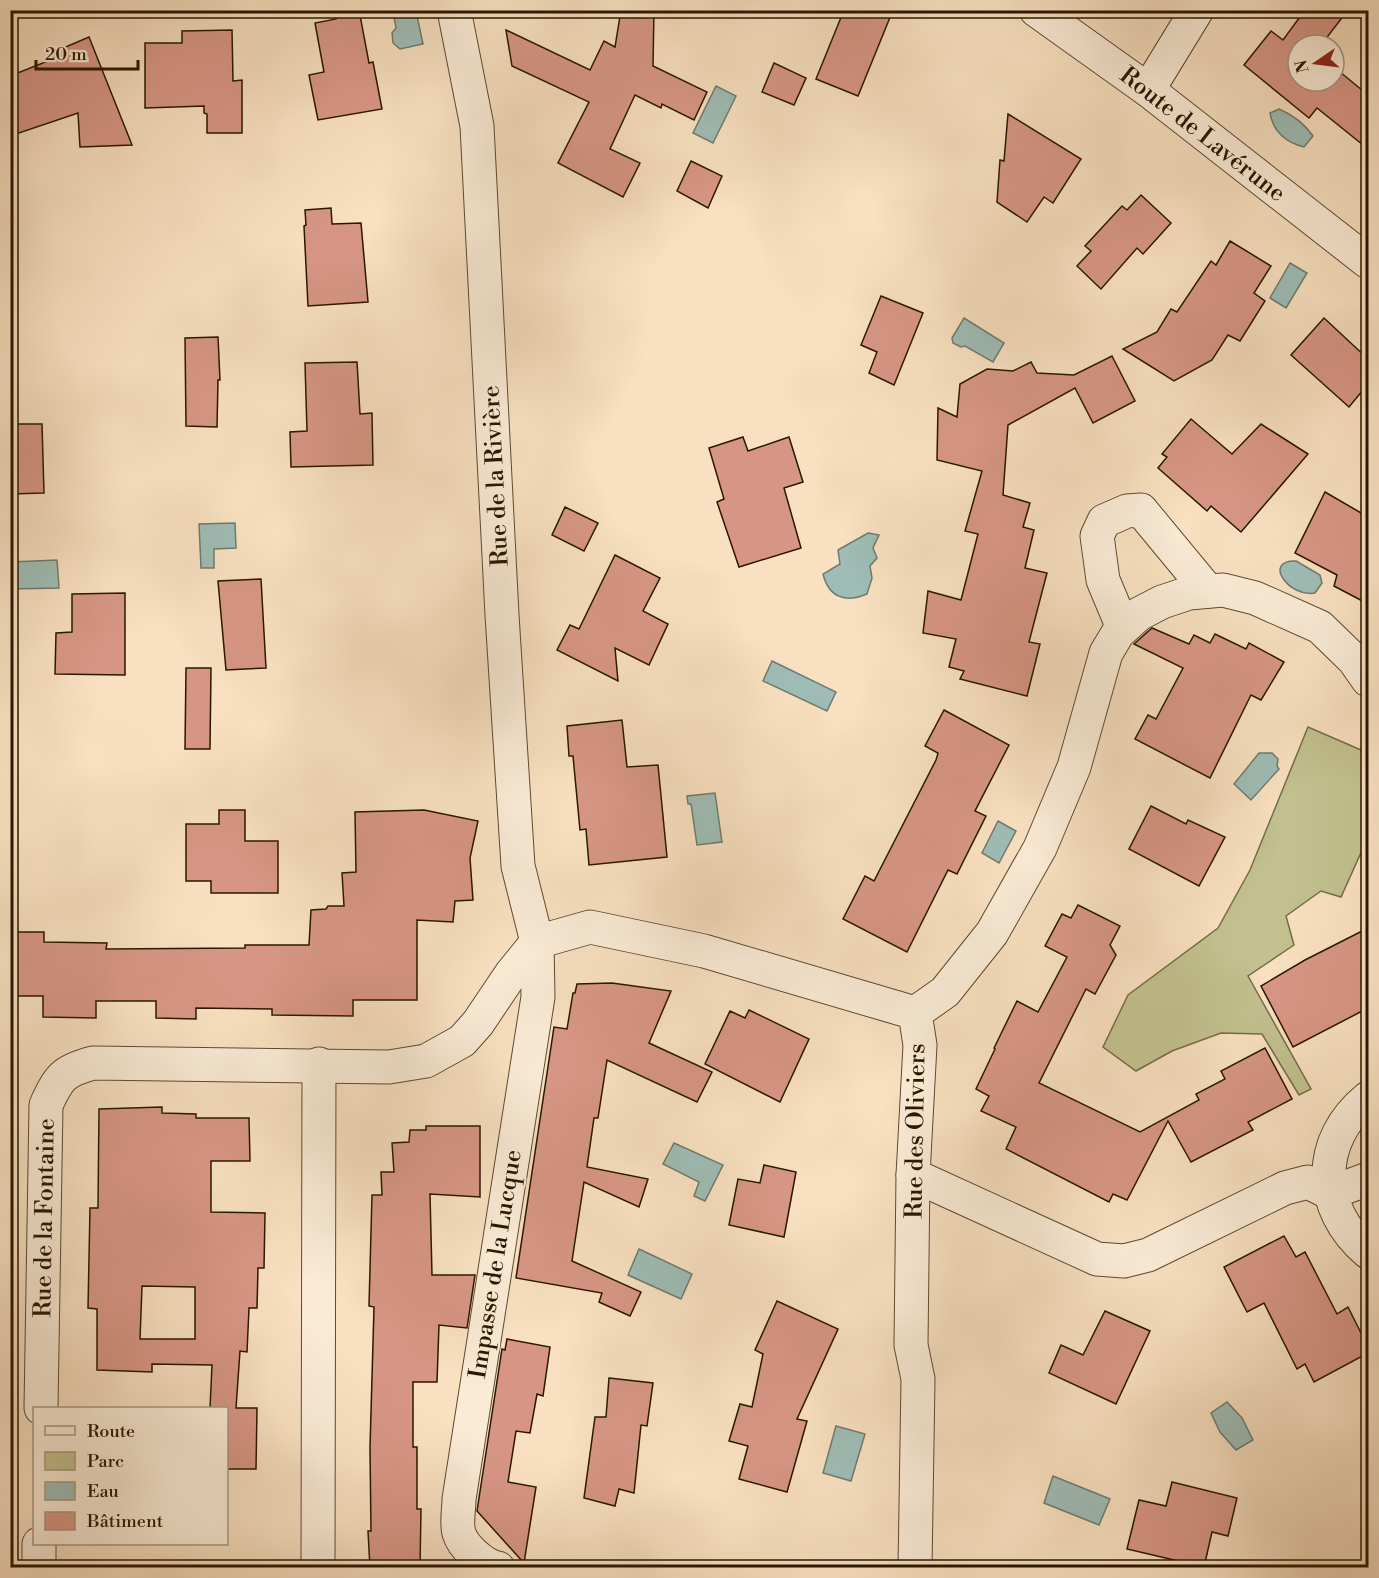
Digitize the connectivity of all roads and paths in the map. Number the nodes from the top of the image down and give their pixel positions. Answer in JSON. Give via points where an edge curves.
{"nodes":[{"id":1,"x":453,"y":10,"type":"edge"},
{"id":2,"x":1036,"y":10,"type":"edge"},
{"id":3,"x":1197,"y":10,"type":"edge"},
{"id":4,"x":1148,"y":90,"type":"junction"},
{"id":5,"x":1368,"y":262,"type":"edge"},
{"id":6,"x":1208,"y":591,"type":"junction"},
{"id":7,"x":1124,"y":628,"type":"junction"},
{"id":8,"x":1368,"y":680,"type":"edge"},
{"id":9,"x":537,"y":942,"type":"junction"},
{"id":10,"x":915,"y":1013,"type":"junction"},
{"id":11,"x":320,"y":1064,"type":"junction"},
{"id":12,"x":1368,"y":1098,"type":"edge"},
{"id":13,"x":914,"y":1175,"type":"junction"},
{"id":14,"x":1368,"y":1179,"type":"edge"},
{"id":15,"x":1330,"y":1193,"type":"junction"},
{"id":16,"x":1368,"y":1252,"type":"edge"},
{"id":17,"x":41,"y":1407,"type":"edge"},
{"id":18,"x":39,"y":1545,"type":"edge"},
{"id":19,"x":39,"y":1568,"type":"edge"},
{"id":20,"x":318,"y":1568,"type":"edge"},
{"id":21,"x":498,"y":1568,"type":"edge"},
{"id":22,"x":915,"y":1568,"type":"edge"}],
"edges":[{"from":1,"to":9,"type":"street","name":"Rue de la Rivière","via":[[477,126],[518,866]]},
{"from":2,"to":4,"type":"street","name":"Route de Lavérune"},
{"from":3,"to":4,"type":"street"},
{"from":4,"to":5,"type":"street","name":"Route de Lavérune"},
{"from":6,"to":7,"type":"street","via":[[1162,602],[1139,614]]},
{"from":6,"to":7,"type":"street","via":[[1141,510],[1104,521],[1097,536],[1103,580]]},
{"from":6,"to":8,"type":"street","via":[[1223,590],[1255,598],[1320,627],[1354,660]]},
{"from":7,"to":10,"type":"street","via":[[1106,652],[1074,767],[1040,848],[992,933],[945,992]]},
{"from":9,"to":10,"type":"street","name":"Rue des Oliviers","via":[[590,927],[704,951]]},
{"from":9,"to":11,"type":"street","name":"Rue de la Fontaine","via":[[462,1041],[426,1061],[388,1067]]},
{"from":9,"to":21,"type":"street","name":"Impasse de la Lucque","via":[[538,997],[459,1499],[459,1534],[476,1557]]},
{"from":10,"to":13,"type":"street","name":"Rue des Oliviers","via":[[920,1045]]},
{"from":11,"to":17,"type":"street","name":"Rue de la Fontaine","via":[[93,1063],[72,1069],[56,1083],[46,1105]]},
{"from":11,"to":20,"type":"street"},
{"from":12,"to":15,"type":"street","via":[[1338,1134],[1329,1163]]},
{"from":13,"to":15,"type":"street","via":[[1097,1259],[1124,1261],[1148,1255],[1285,1188],[1308,1182]]},
{"from":13,"to":22,"type":"street","name":"Rue des Oliviers","via":[[911,1345],[918,1379]]},
{"from":14,"to":15,"type":"street"},
{"from":15,"to":16,"type":"street","via":[[1338,1218]]},
{"from":18,"to":19,"type":"street"}]}
